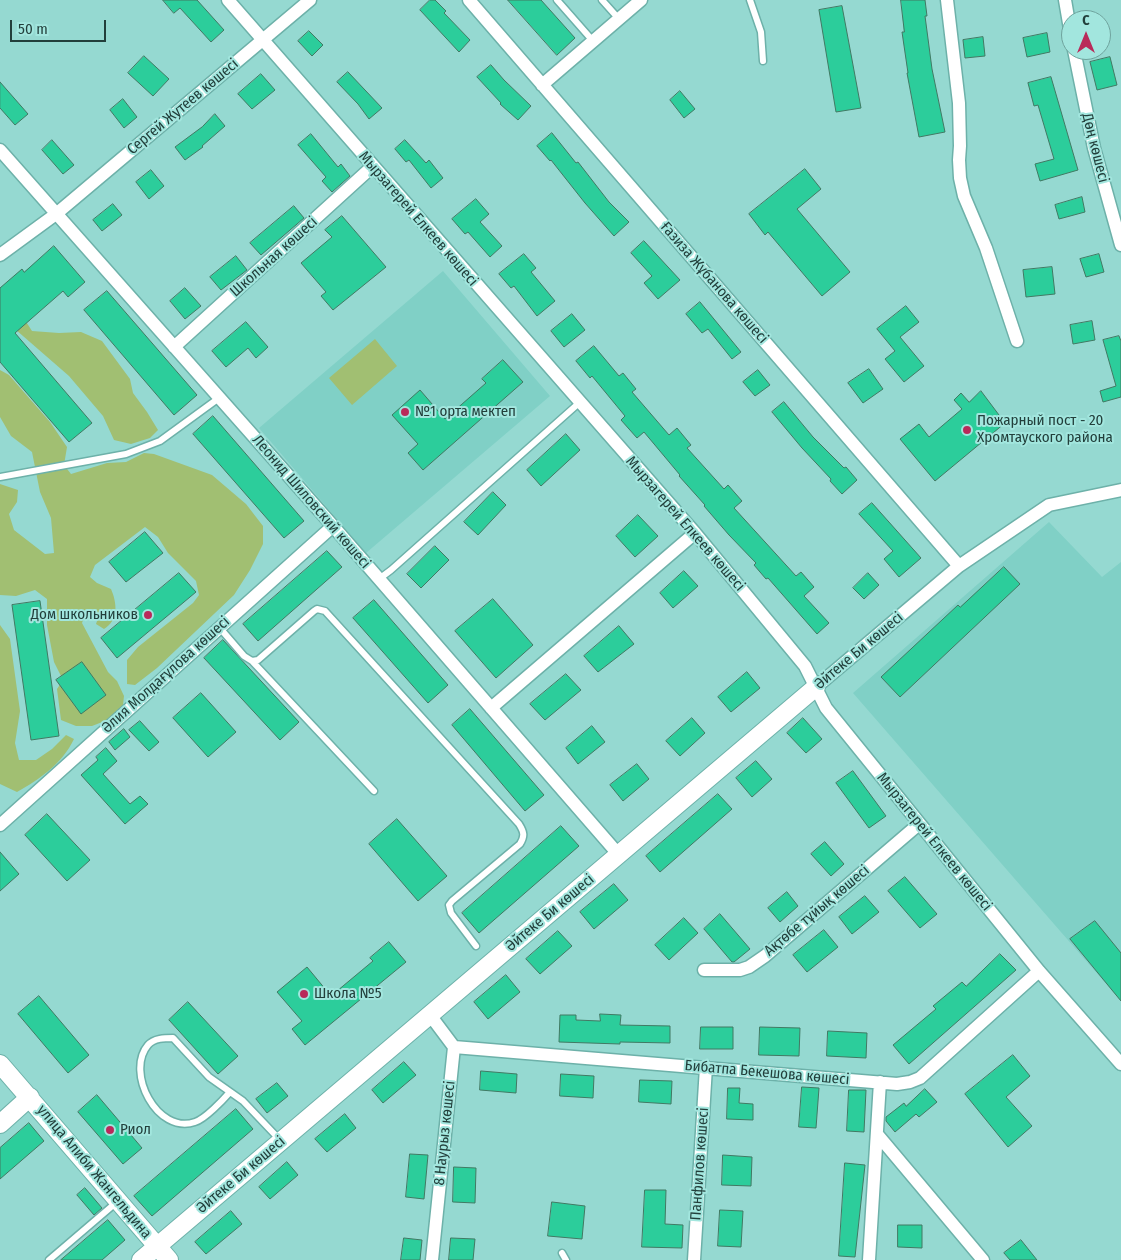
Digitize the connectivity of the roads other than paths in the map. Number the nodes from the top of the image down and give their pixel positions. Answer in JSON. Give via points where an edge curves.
{"nodes":[{"id":1,"x":228,"y":0,"type":"edge"},
{"id":2,"x":310,"y":0,"type":"edge"},
{"id":3,"x":468,"y":0,"type":"edge"},
{"id":4,"x":557,"y":0,"type":"edge"},
{"id":5,"x":602,"y":0,"type":"edge"},
{"id":6,"x":640,"y":0,"type":"edge"},
{"id":7,"x":750,"y":0,"type":"edge"},
{"id":8,"x":947,"y":0,"type":"edge"},
{"id":9,"x":619,"y":19,"type":"junction"},
{"id":10,"x":262,"y":40,"type":"junction"},
{"id":11,"x":593,"y":41,"type":"junction"},
{"id":12,"x":1076,"y":60,"type":"edge"},
{"id":13,"x":763,"y":61,"type":"dead end"},
{"id":14,"x":542,"y":85,"type":"junction"},
{"id":15,"x":0,"y":150,"type":"edge"},
{"id":16,"x":373,"y":166,"type":"junction"},
{"id":17,"x":56,"y":214,"type":"junction"},
{"id":18,"x":1121,"y":245,"type":"edge"},
{"id":19,"x":0,"y":256,"type":"edge"},
{"id":20,"x":1018,"y":341,"type":"dead end"},
{"id":21,"x":174,"y":348,"type":"junction"},
{"id":22,"x":219,"y":398,"type":"junction"},
{"id":23,"x":579,"y":402,"type":"junction"},
{"id":24,"x":0,"y":477,"type":"edge"},
{"id":25,"x":1121,"y":490,"type":"edge"},
{"id":26,"x":333,"y":526,"type":"junction"},
{"id":27,"x":695,"y":533,"type":"junction"},
{"id":28,"x":959,"y":566,"type":"junction"},
{"id":29,"x":379,"y":579,"type":"junction"},
{"id":30,"x":219,"y":626,"type":"junction"},
{"id":31,"x":252,"y":661,"type":"junction"},
{"id":32,"x":816,"y":687,"type":"junction"},
{"id":33,"x":491,"y":708,"type":"junction"},
{"id":34,"x":374,"y":791,"type":"dead end"},
{"id":35,"x":919,"y":824,"type":"junction"},
{"id":36,"x":0,"y":825,"type":"edge"},
{"id":37,"x":619,"y":855,"type":"junction"},
{"id":38,"x":476,"y":946,"type":"dead end"},
{"id":39,"x":704,"y":970,"type":"dead end"},
{"id":40,"x":1039,"y":971,"type":"junction"},
{"id":41,"x":430,"y":1015,"type":"junction"},
{"id":42,"x":454,"y":1046,"type":"junction"},
{"id":43,"x":0,"y":1064,"type":"edge"},
{"id":44,"x":1121,"y":1064,"type":"edge"},
{"id":45,"x":706,"y":1067,"type":"junction"},
{"id":46,"x":880,"y":1082,"type":"junction"},
{"id":47,"x":230,"y":1092,"type":"junction"},
{"id":48,"x":30,"y":1097,"type":"junction"},
{"id":49,"x":0,"y":1124,"type":"edge"},
{"id":50,"x":877,"y":1134,"type":"junction"},
{"id":51,"x":281,"y":1141,"type":"junction"},
{"id":52,"x":119,"y":1201,"type":"junction"},
{"id":53,"x":157,"y":1246,"type":"junction"},
{"id":54,"x":562,"y":1253,"type":"dead end"},
{"id":55,"x":49,"y":1260,"type":"edge"},
{"id":56,"x":141,"y":1260,"type":"edge"},
{"id":57,"x":169,"y":1260,"type":"edge"},
{"id":58,"x":432,"y":1260,"type":"edge"},
{"id":59,"x":566,"y":1260,"type":"edge"},
{"id":60,"x":694,"y":1260,"type":"edge"},
{"id":61,"x":869,"y":1260,"type":"edge"},
{"id":62,"x":983,"y":1260,"type":"edge"}],
"edges":[{"from":1,"to":10,"type":"street","name":"Мырзагерей Елкеев көшесі"},
{"from":2,"to":10,"type":"street","name":"Сергей Жутеев көшесі"},
{"from":3,"to":14,"type":"street","name":"Ғазиза Жұбанова көшесі"},
{"from":4,"to":11,"type":"lane"},
{"from":5,"to":9,"type":"lane"},
{"from":6,"to":9,"type":"street"},
{"from":7,"to":13,"type":"lane","via":[[761,32]]},
{"from":8,"to":20,"type":"street","via":[[959,103],[960,178]]},
{"from":9,"to":11,"type":"street"},
{"from":10,"to":16,"type":"street","name":"Мырзагерей Елкеев көшесі"},
{"from":10,"to":17,"type":"street","name":"Сергей Жутеев көшесі"},
{"from":11,"to":14,"type":"street"},
{"from":12,"to":18,"type":"street","name":"Дөң көшесі","via":[[1094,148]]},
{"from":14,"to":28,"type":"street","name":"Ғазиза Жұбанова көшесі"},
{"from":15,"to":17,"type":"street","name":"Леонид Шиловский көшесі"},
{"from":16,"to":21,"type":"street","name":"Школьная көшесі"},
{"from":16,"to":23,"type":"street","name":"Мырзагерей Елкеев көшесі"},
{"from":17,"to":19,"type":"street","name":"Сергей Жутеев көшесі"},
{"from":17,"to":21,"type":"street","name":"Леонид Шиловский көшесі"},
{"from":21,"to":22,"type":"street","name":"Леонид Шиловский көшесі"},
{"from":22,"to":24,"type":"lane","via":[[160,441],[126,454]]},
{"from":22,"to":26,"type":"street","name":"Леонид Шиловский көшесі"},
{"from":23,"to":27,"type":"street","name":"Мырзагерей Елкеев көшесі"},
{"from":23,"to":29,"type":"lane"},
{"from":25,"to":28,"type":"street","name":"Әйтеке Би көшесі","via":[[1049,506]]},
{"from":26,"to":29,"type":"street","name":"Леонид Шиловский көшесі"},
{"from":26,"to":30,"type":"street","name":"Әлия Молдағұлова көшесі"},
{"from":27,"to":32,"type":"street","name":"Мырзагерей Елкеев көшесі","via":[[806,666]]},
{"from":27,"to":33,"type":"street"},
{"from":28,"to":32,"type":"street","name":"Әйтеке Би көшесі"},
{"from":29,"to":33,"type":"street","name":"Леонид Шиловский көшесі"},
{"from":30,"to":31,"type":"lane"},
{"from":30,"to":36,"type":"street","name":"Әлия Молдағұлова көшесі"},
{"from":31,"to":34,"type":"lane"},
{"from":31,"to":38,"type":"lane","via":[[258,660],[314,611],[325,611],[519,824],[524,838],[520,844],[450,905],[451,913]]},
{"from":32,"to":35,"type":"street","name":"Мырзагерей Елкеев көшесі","via":[[826,708]]},
{"from":32,"to":37,"type":"street","name":"Әйтеке Би көшесі"},
{"from":33,"to":37,"type":"street","name":"Леонид Шиловский көшесі"},
{"from":35,"to":39,"type":"street","name":"Ақтөбе тұйық көшесі","via":[[749,967]]},
{"from":35,"to":40,"type":"street","name":"Мырзагерей Елкеев көшесі"},
{"from":37,"to":41,"type":"street","name":"Әйтеке Би көшесі"},
{"from":40,"to":44,"type":"street","name":"Мырзагерей Елкеев көшесі"},
{"from":40,"to":46,"type":"street","name":"Бибатпа Бекешова көшесі","via":[[920,1078],[897,1084]]},
{"from":41,"to":42,"type":"street"},
{"from":41,"to":51,"type":"street","name":"Әйтеке Би көшесі"},
{"from":42,"to":45,"type":"street","name":"Бибатпа Бекешова көшесі"},
{"from":42,"to":58,"type":"street","name":"8 Наурыз көшесі"},
{"from":43,"to":48,"type":"street","name":"улица Алиби Жангельдина"},
{"from":45,"to":46,"type":"street","name":"Бибатпа Бекешова көшесі"},
{"from":45,"to":60,"type":"street","name":"Панфилов көшесі"},
{"from":46,"to":50,"type":"street"},
{"from":47,"to":47,"type":"lane","via":[[209,1077],[173,1038],[161,1038],[148,1044],[140,1060],[141,1078],[150,1101],[164,1117],[179,1123],[195,1122]]},
{"from":47,"to":51,"type":"lane","via":[[244,1101]]},
{"from":48,"to":49,"type":"street"},
{"from":48,"to":52,"type":"street","name":"улица Алиби Жангельдина"},
{"from":50,"to":61,"type":"street"},
{"from":50,"to":62,"type":"street"},
{"from":51,"to":53,"type":"street","name":"Әйтеке Би көшесі"},
{"from":52,"to":53,"type":"street","name":"улица Алиби Жангельдина"},
{"from":52,"to":55,"type":"lane"},
{"from":53,"to":56,"type":"street","name":"Әйтеке Би көшесі"},
{"from":53,"to":57,"type":"street","name":"улица Алиби Жангельдина"},
{"from":54,"to":59,"type":"lane"}]}
